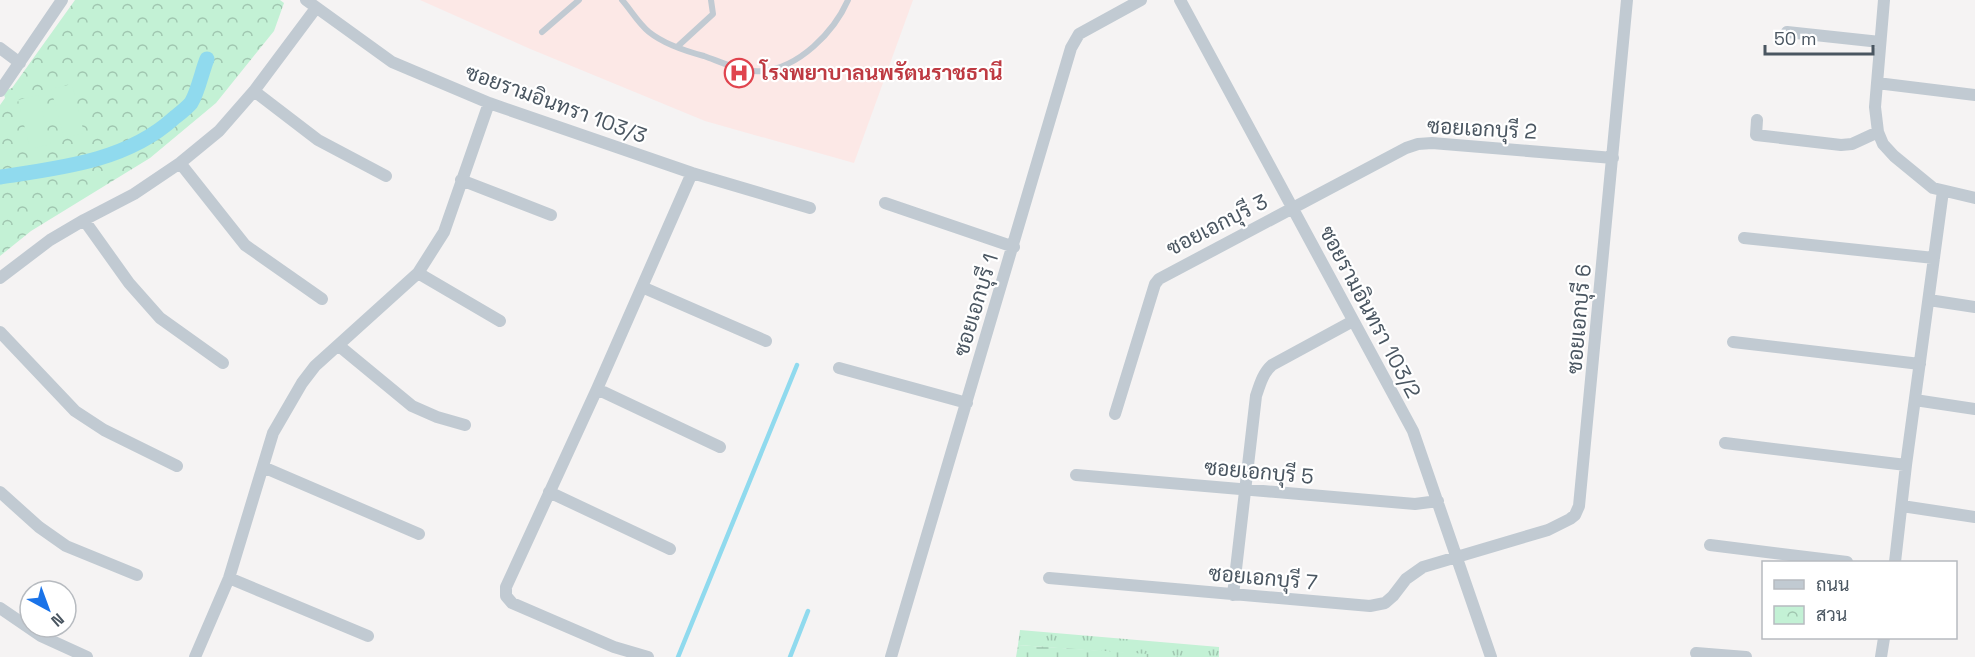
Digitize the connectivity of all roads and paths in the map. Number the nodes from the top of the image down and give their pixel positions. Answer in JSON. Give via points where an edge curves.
{"nodes":[{"id":1,"x":62,"y":0,"type":"edge"},
{"id":2,"x":579,"y":0,"type":"edge"},
{"id":3,"x":634,"y":0,"type":"edge"},
{"id":4,"x":711,"y":0,"type":"edge"},
{"id":5,"x":848,"y":0,"type":"edge"},
{"id":6,"x":1141,"y":0,"type":"edge"},
{"id":7,"x":1180,"y":0,"type":"edge"},
{"id":8,"x":1628,"y":0,"type":"edge"},
{"id":9,"x":1884,"y":0,"type":"edge"},
{"id":10,"x":624,"y":3,"type":"edge"},
{"id":11,"x":311,"y":4,"type":"edge"},
{"id":12,"x":542,"y":32,"type":"dead end"},
{"id":13,"x":1787,"y":32,"type":"dead end"},
{"id":14,"x":1880,"y":42,"type":"junction"},
{"id":15,"x":677,"y":47,"type":"junction"},
{"id":16,"x":0,"y":48,"type":"edge"},
{"id":17,"x":20,"y":63,"type":"junction"},
{"id":18,"x":1877,"y":83,"type":"junction"},
{"id":19,"x":0,"y":91,"type":"edge"},
{"id":20,"x":254,"y":91,"type":"junction"},
{"id":21,"x":1975,"y":95,"type":"edge"},
{"id":22,"x":489,"y":103,"type":"junction"},
{"id":23,"x":1757,"y":120,"type":"dead end"},
{"id":24,"x":1878,"y":132,"type":"junction"},
{"id":25,"x":1613,"y":158,"type":"junction"},
{"id":26,"x":180,"y":163,"type":"junction"},
{"id":27,"x":693,"y":173,"type":"junction"},
{"id":28,"x":386,"y":176,"type":"dead end"},
{"id":29,"x":461,"y":180,"type":"junction"},
{"id":30,"x":1943,"y":190,"type":"junction"},
{"id":31,"x":1975,"y":198,"type":"edge"},
{"id":32,"x":885,"y":203,"type":"dead end"},
{"id":33,"x":810,"y":208,"type":"dead end"},
{"id":34,"x":1292,"y":208,"type":"junction"},
{"id":35,"x":550,"y":215,"type":"dead end"},
{"id":36,"x":84,"y":220,"type":"junction"},
{"id":37,"x":1744,"y":238,"type":"dead end"},
{"id":38,"x":1014,"y":247,"type":"junction"},
{"id":39,"x":1934,"y":258,"type":"junction"},
{"id":40,"x":418,"y":273,"type":"junction"},
{"id":41,"x":0,"y":278,"type":"edge"},
{"id":42,"x":642,"y":287,"type":"junction"},
{"id":43,"x":322,"y":299,"type":"dead end"},
{"id":44,"x":1929,"y":300,"type":"junction"},
{"id":45,"x":1975,"y":307,"type":"edge"},
{"id":46,"x":500,"y":321,"type":"dead end"},
{"id":47,"x":1353,"y":321,"type":"junction"},
{"id":48,"x":0,"y":332,"type":"edge"},
{"id":49,"x":765,"y":341,"type":"dead end"},
{"id":50,"x":1733,"y":342,"type":"dead end"},
{"id":51,"x":338,"y":345,"type":"junction"},
{"id":52,"x":223,"y":363,"type":"dead end"},
{"id":53,"x":1920,"y":364,"type":"junction"},
{"id":54,"x":839,"y":368,"type":"dead end"},
{"id":55,"x":597,"y":389,"type":"junction"},
{"id":56,"x":1915,"y":400,"type":"junction"},
{"id":57,"x":967,"y":403,"type":"junction"},
{"id":58,"x":1975,"y":409,"type":"edge"},
{"id":59,"x":1116,"y":414,"type":"dead end"},
{"id":60,"x":465,"y":425,"type":"dead end"},
{"id":61,"x":1725,"y":443,"type":"dead end"},
{"id":62,"x":720,"y":447,"type":"dead end"},
{"id":63,"x":1906,"y":465,"type":"junction"},
{"id":64,"x":177,"y":466,"type":"dead end"},
{"id":65,"x":263,"y":467,"type":"junction"},
{"id":66,"x":1076,"y":476,"type":"dead end"},
{"id":67,"x":1245,"y":490,"type":"junction"},
{"id":68,"x":0,"y":492,"type":"edge"},
{"id":69,"x":549,"y":492,"type":"junction"},
{"id":70,"x":1438,"y":501,"type":"junction"},
{"id":71,"x":1902,"y":506,"type":"junction"},
{"id":72,"x":1975,"y":517,"type":"edge"},
{"id":73,"x":420,"y":534,"type":"dead end"},
{"id":74,"x":1710,"y":545,"type":"dead end"},
{"id":75,"x":670,"y":549,"type":"dead end"},
{"id":76,"x":1458,"y":558,"type":"junction"},
{"id":77,"x":1839,"y":561,"type":"edge"},
{"id":78,"x":1895,"y":561,"type":"edge"},
{"id":79,"x":137,"y":576,"type":"dead end"},
{"id":80,"x":1049,"y":578,"type":"dead end"},
{"id":81,"x":229,"y":579,"type":"junction"},
{"id":82,"x":1233,"y":595,"type":"junction"},
{"id":83,"x":0,"y":608,"type":"edge"},
{"id":84,"x":368,"y":636,"type":"dead end"},
{"id":85,"x":1884,"y":639,"type":"edge"},
{"id":86,"x":1696,"y":653,"type":"dead end"},
{"id":87,"x":87,"y":657,"type":"edge"},
{"id":88,"x":195,"y":657,"type":"edge"},
{"id":89,"x":648,"y":657,"type":"edge"},
{"id":90,"x":891,"y":657,"type":"edge"},
{"id":91,"x":1491,"y":657,"type":"edge"},
{"id":92,"x":1746,"y":657,"type":"edge"},
{"id":93,"x":1881,"y":657,"type":"edge"}],
"edges":[{"from":1,"to":17,"type":"street"},
{"from":2,"to":12,"type":"lane"},
{"from":3,"to":10,"type":"lane"},
{"from":4,"to":15,"type":"lane","via":[[713,14]]},
{"from":5,"to":15,"type":"lane","via":[[842,14],[822,37],[800,56],[774,69],[750,70]]},
{"from":6,"to":38,"type":"street","name":"ซอยเอกบุรี 1","via":[[1075,39]]},
{"from":7,"to":34,"type":"street","name":"ซอยรามอินทรา 103/2"},
{"from":8,"to":25,"type":"street","name":"ซอยเอกบุรี 6"},
{"from":9,"to":14,"type":"street"},
{"from":10,"to":15,"type":"lane","via":[[648,32]]},
{"from":11,"to":20,"type":"street"},
{"from":11,"to":22,"type":"street","name":"ซอยรามอินทรา 103/3","via":[[392,62]]},
{"from":13,"to":14,"type":"street"},
{"from":14,"to":18,"type":"street"},
{"from":16,"to":17,"type":"street"},
{"from":17,"to":19,"type":"street"},
{"from":18,"to":21,"type":"street"},
{"from":18,"to":24,"type":"street"},
{"from":20,"to":26,"type":"street","via":[[219,131]]},
{"from":20,"to":28,"type":"street","via":[[318,140]]},
{"from":22,"to":27,"type":"street","name":"ซอยรามอินทรา 103/3"},
{"from":22,"to":29,"type":"street"},
{"from":23,"to":24,"type":"street","via":[[1756,135],[1821,144],[1852,144]]},
{"from":24,"to":30,"type":"street","via":[[1894,156],[1933,188]]},
{"from":25,"to":34,"type":"street","name":"ซอยเอกบุรี 2","via":[[1418,144]]},
{"from":25,"to":76,"type":"street","name":"ซอยเอกบุรี 6","via":[[1579,506],[1575,515],[1560,525]]},
{"from":26,"to":36,"type":"street","via":[[134,194]]},
{"from":26,"to":43,"type":"street","via":[[245,245]]},
{"from":27,"to":33,"type":"street","name":"ซอยรามอินทรา 103/3"},
{"from":27,"to":42,"type":"street"},
{"from":29,"to":35,"type":"street"},
{"from":29,"to":40,"type":"street","via":[[444,232]]},
{"from":30,"to":31,"type":"street"},
{"from":30,"to":39,"type":"street"},
{"from":32,"to":38,"type":"street"},
{"from":34,"to":47,"type":"street","name":"ซอยรามอินทรา 103/2"},
{"from":34,"to":59,"type":"street","name":"ซอยเอกบุรี 3","via":[[1159,279]]},
{"from":36,"to":41,"type":"street"},
{"from":36,"to":52,"type":"street","via":[[129,283],[160,318]]},
{"from":37,"to":39,"type":"street"},
{"from":38,"to":57,"type":"street","name":"ซอยเอกบุรี 1"},
{"from":39,"to":44,"type":"street"},
{"from":40,"to":46,"type":"street"},
{"from":40,"to":51,"type":"street"},
{"from":42,"to":49,"type":"street"},
{"from":42,"to":55,"type":"street"},
{"from":44,"to":45,"type":"street"},
{"from":44,"to":53,"type":"street"},
{"from":47,"to":67,"type":"street","via":[[1267,370],[1256,396]]},
{"from":47,"to":70,"type":"street","name":"ซอยรามอินทรา 103/2","via":[[1413,432]]},
{"from":48,"to":64,"type":"street","via":[[75,411]]},
{"from":50,"to":53,"type":"street"},
{"from":51,"to":60,"type":"street","via":[[412,405]]},
{"from":51,"to":65,"type":"street","via":[[302,383],[273,433]]},
{"from":53,"to":56,"type":"street"},
{"from":54,"to":57,"type":"street"},
{"from":55,"to":62,"type":"street"},
{"from":55,"to":69,"type":"street"},
{"from":56,"to":58,"type":"street"},
{"from":56,"to":63,"type":"street"},
{"from":57,"to":90,"type":"street","name":"ซอยเอกบุรี 1"},
{"from":61,"to":63,"type":"street"},
{"from":63,"to":71,"type":"street"},
{"from":65,"to":73,"type":"street"},
{"from":65,"to":81,"type":"street"},
{"from":66,"to":67,"type":"street","name":"ซอยเอกบุรี 5"},
{"from":67,"to":70,"type":"street","name":"ซอยเอกบุรี 5","via":[[1415,504]]},
{"from":67,"to":82,"type":"street"},
{"from":68,"to":79,"type":"street","via":[[66,546]]},
{"from":69,"to":75,"type":"street"},
{"from":69,"to":89,"type":"street","via":[[506,587],[506,596],[532,612]]},
{"from":70,"to":76,"type":"street","name":"ซอยรามอินทรา 103/2"},
{"from":71,"to":72,"type":"street"},
{"from":71,"to":78,"type":"street"},
{"from":74,"to":77,"type":"street"},
{"from":76,"to":82,"type":"street","name":"ซอยเอกบุรี 7","via":[[1423,567],[1378,605]]},
{"from":76,"to":91,"type":"street","name":"ซอยรามอินทรา 103/2"},
{"from":80,"to":82,"type":"street","name":"ซอยเอกบุรี 7"},
{"from":81,"to":84,"type":"street"},
{"from":81,"to":88,"type":"street"},
{"from":83,"to":87,"type":"street","via":[[40,636]]},
{"from":85,"to":93,"type":"street"},
{"from":86,"to":92,"type":"street"}]}
